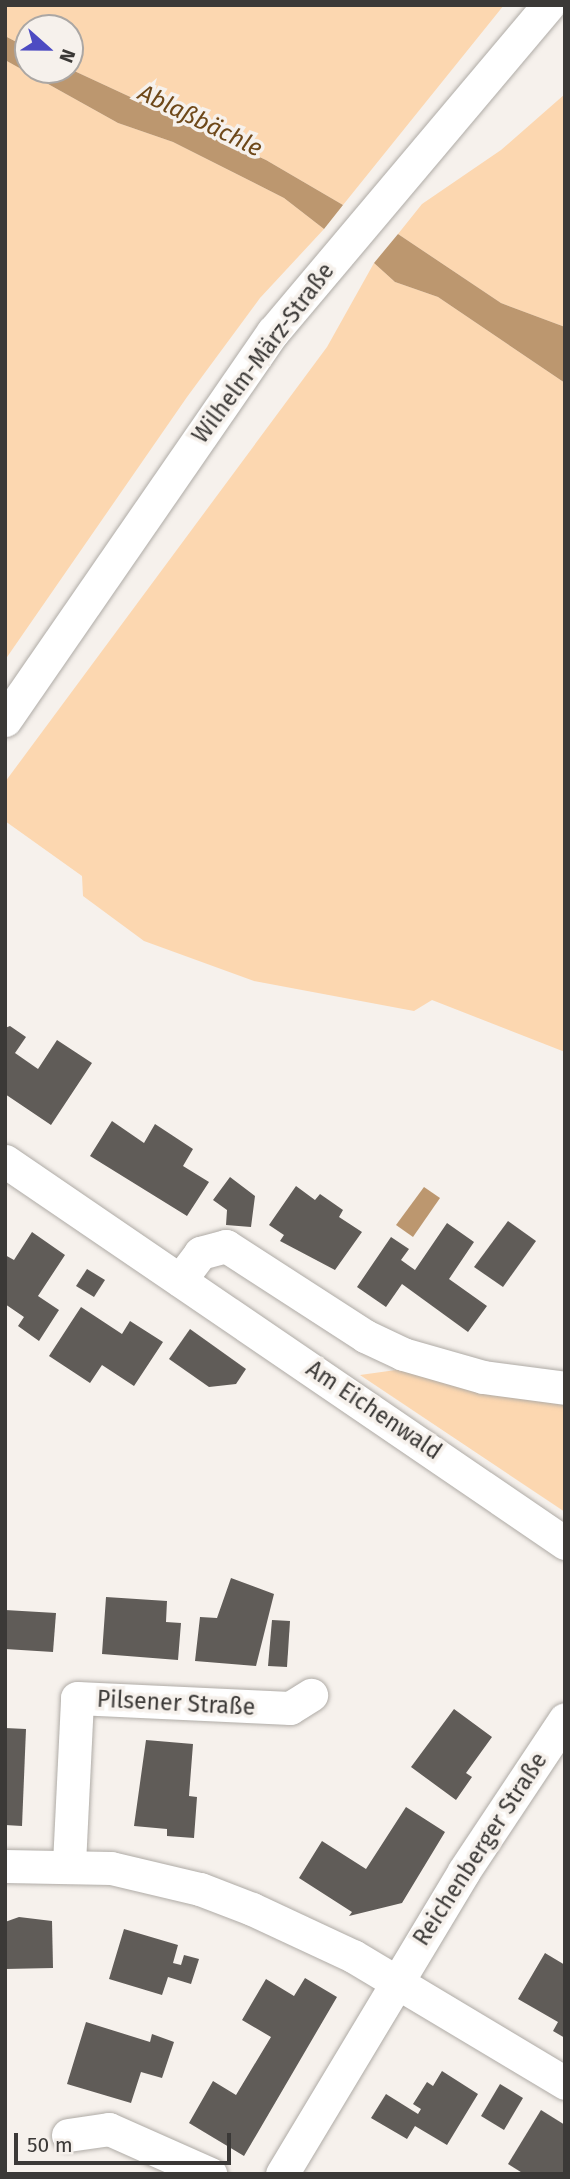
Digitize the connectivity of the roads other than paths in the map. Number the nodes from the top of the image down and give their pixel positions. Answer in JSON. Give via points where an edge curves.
{"nodes":[{"id":1,"x":548,"y":5,"type":"edge"},
{"id":2,"x":5,"y":720,"type":"edge"},
{"id":3,"x":5,"y":1161,"type":"edge"},
{"id":4,"x":180,"y":1280,"type":"junction"},
{"id":5,"x":565,"y":1388,"type":"edge"},
{"id":6,"x":565,"y":1543,"type":"edge"},
{"id":7,"x":311,"y":1695,"type":"dead end"},
{"id":8,"x":565,"y":1719,"type":"edge"},
{"id":9,"x":69,"y":1864,"type":"junction"},
{"id":10,"x":5,"y":1866,"type":"edge"},
{"id":11,"x":396,"y":1981,"type":"junction"},
{"id":12,"x":565,"y":2083,"type":"edge"},
{"id":13,"x":68,"y":2135,"type":"dead end"},
{"id":14,"x":210,"y":2174,"type":"edge"},
{"id":15,"x":282,"y":2174,"type":"edge"}],
"edges":[{"from":1,"to":2,"type":"street","name":"Wilhelm-März-Straße","via":[[316,281],[153,500]]},
{"from":3,"to":4,"type":"street","name":"Am Eichenwald"},
{"from":4,"to":5,"type":"street","via":[[200,1253],[226,1246],[365,1336],[403,1354],[483,1377]]},
{"from":4,"to":6,"type":"street","name":"Am Eichenwald"},
{"from":7,"to":9,"type":"street","name":"Pilsener Straße","via":[[290,1708],[77,1698]]},
{"from":8,"to":11,"type":"street","name":"Reichenberger Straße"},
{"from":9,"to":10,"type":"street"},
{"from":9,"to":11,"type":"street","via":[[111,1868],[200,1889],[303,1931]]},
{"from":11,"to":12,"type":"street"},
{"from":11,"to":15,"type":"street","name":"Reichenberger Straße"},
{"from":13,"to":14,"type":"street","via":[[110,2129]]}]}
